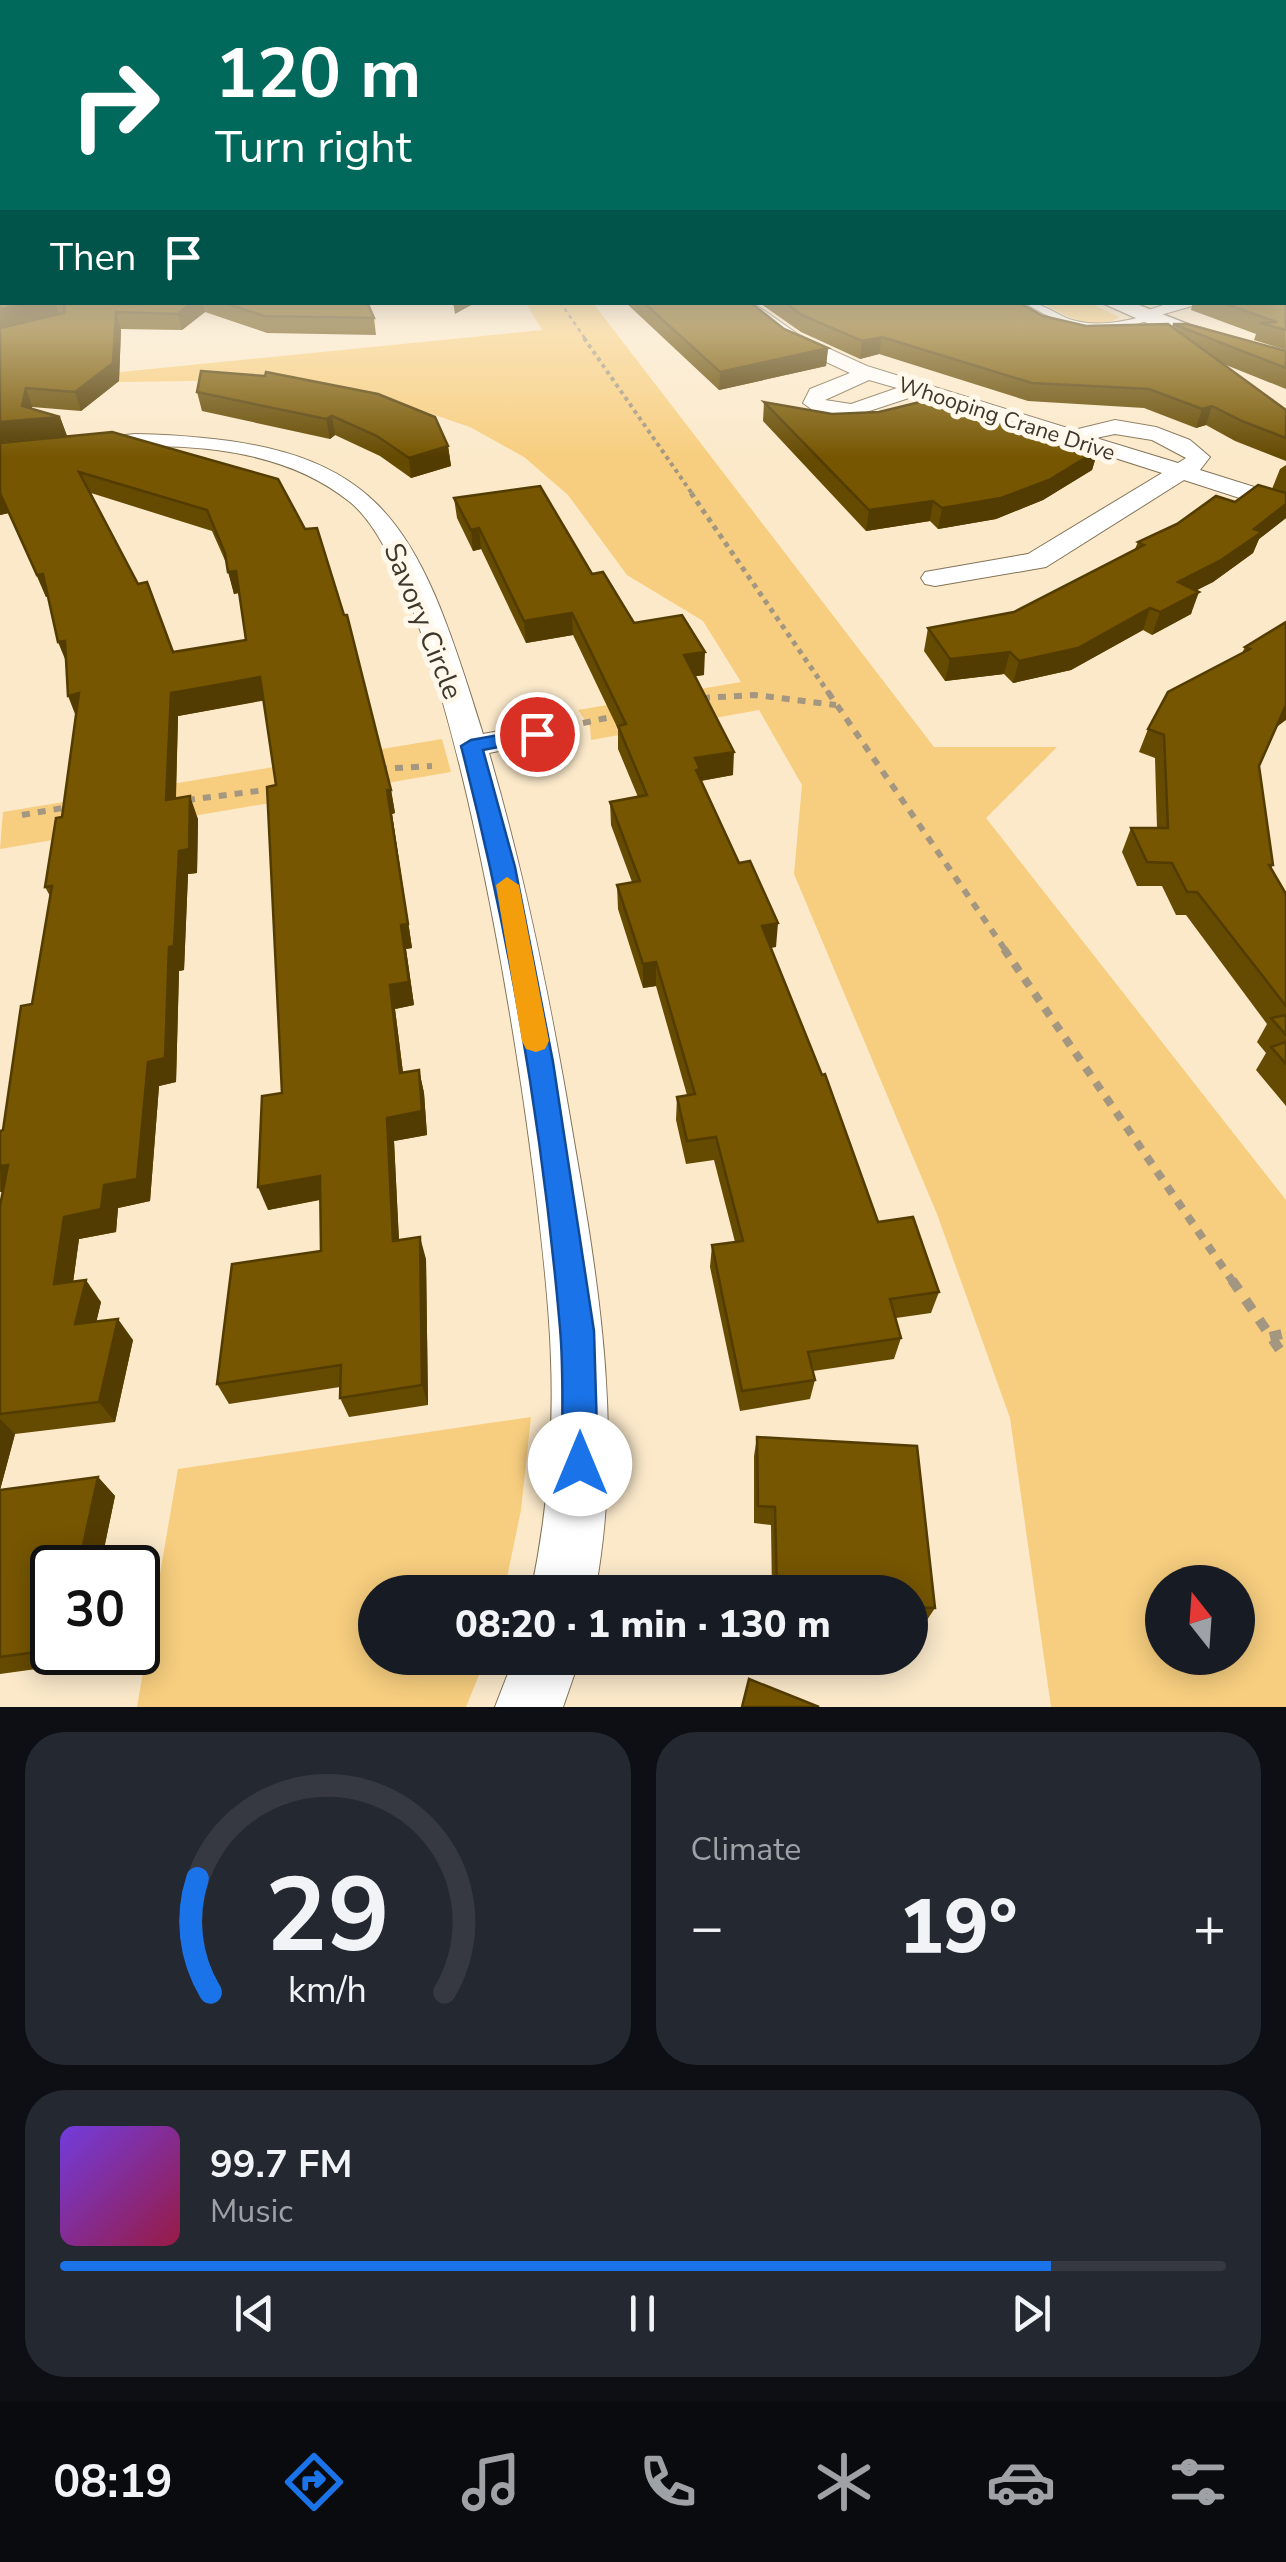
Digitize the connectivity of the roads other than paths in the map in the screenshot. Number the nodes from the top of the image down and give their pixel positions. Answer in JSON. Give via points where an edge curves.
{"nodes":[{"id":1,"x":744,"y":305,"type":"edge"},
{"id":2,"x":1034,"y":305,"type":"edge"},
{"id":3,"x":1117,"y":305,"type":"edge"},
{"id":4,"x":1187,"y":305,"type":"edge"},
{"id":5,"x":1146,"y":317,"type":"junction"},
{"id":6,"x":1286,"y":360,"type":"edge"},
{"id":7,"x":868,"y":373,"type":"junction"},
{"id":8,"x":914,"y":389,"type":"junction"},
{"id":9,"x":0,"y":453,"type":"edge"},
{"id":10,"x":1178,"y":472,"type":"junction"},
{"id":11,"x":1286,"y":505,"type":"edge"},
{"id":12,"x":935,"y":578,"type":"dead end"},
{"id":13,"x":537,"y":734,"type":"dead end"},
{"id":14,"x":471,"y":746,"type":"junction"},
{"id":15,"x":565,"y":1575,"type":"edge"},
{"id":16,"x":540,"y":1675,"type":"edge"},
{"id":17,"x":529,"y":1707,"type":"edge"}],
"edges":[{"from":1,"to":7,"type":"street","name":"Whooping Crane Drive","via":[[792,339]]},
{"from":2,"to":5,"type":"lane","via":[[1076,326],[1110,327]]},
{"from":3,"to":5,"type":"street"},
{"from":4,"to":5,"type":"street"},
{"from":5,"to":6,"type":"street"},
{"from":7,"to":8,"type":"street","name":"Whooping Crane Drive"},
{"from":7,"to":8,"type":"street","via":[[817,392],[814,403],[854,412]]},
{"from":8,"to":10,"type":"street","name":"Whooping Crane Drive","via":[[1074,438],[1102,428],[1142,432],[1195,453],[1195,463]]},
{"from":9,"to":14,"type":"street","name":"Savory Circle","via":[[106,442],[190,444],[274,458],[346,487],[380,518],[407,568]]},
{"from":10,"to":11,"type":"street"},
{"from":10,"to":12,"type":"street","via":[[1036,560]]},
{"from":13,"to":14,"type":"street"},
{"from":14,"to":15,"type":"street","name":"Savory Circle","via":[[516,926],[577,1331],[580,1464]]},
{"from":16,"to":17,"type":"street"}]}
